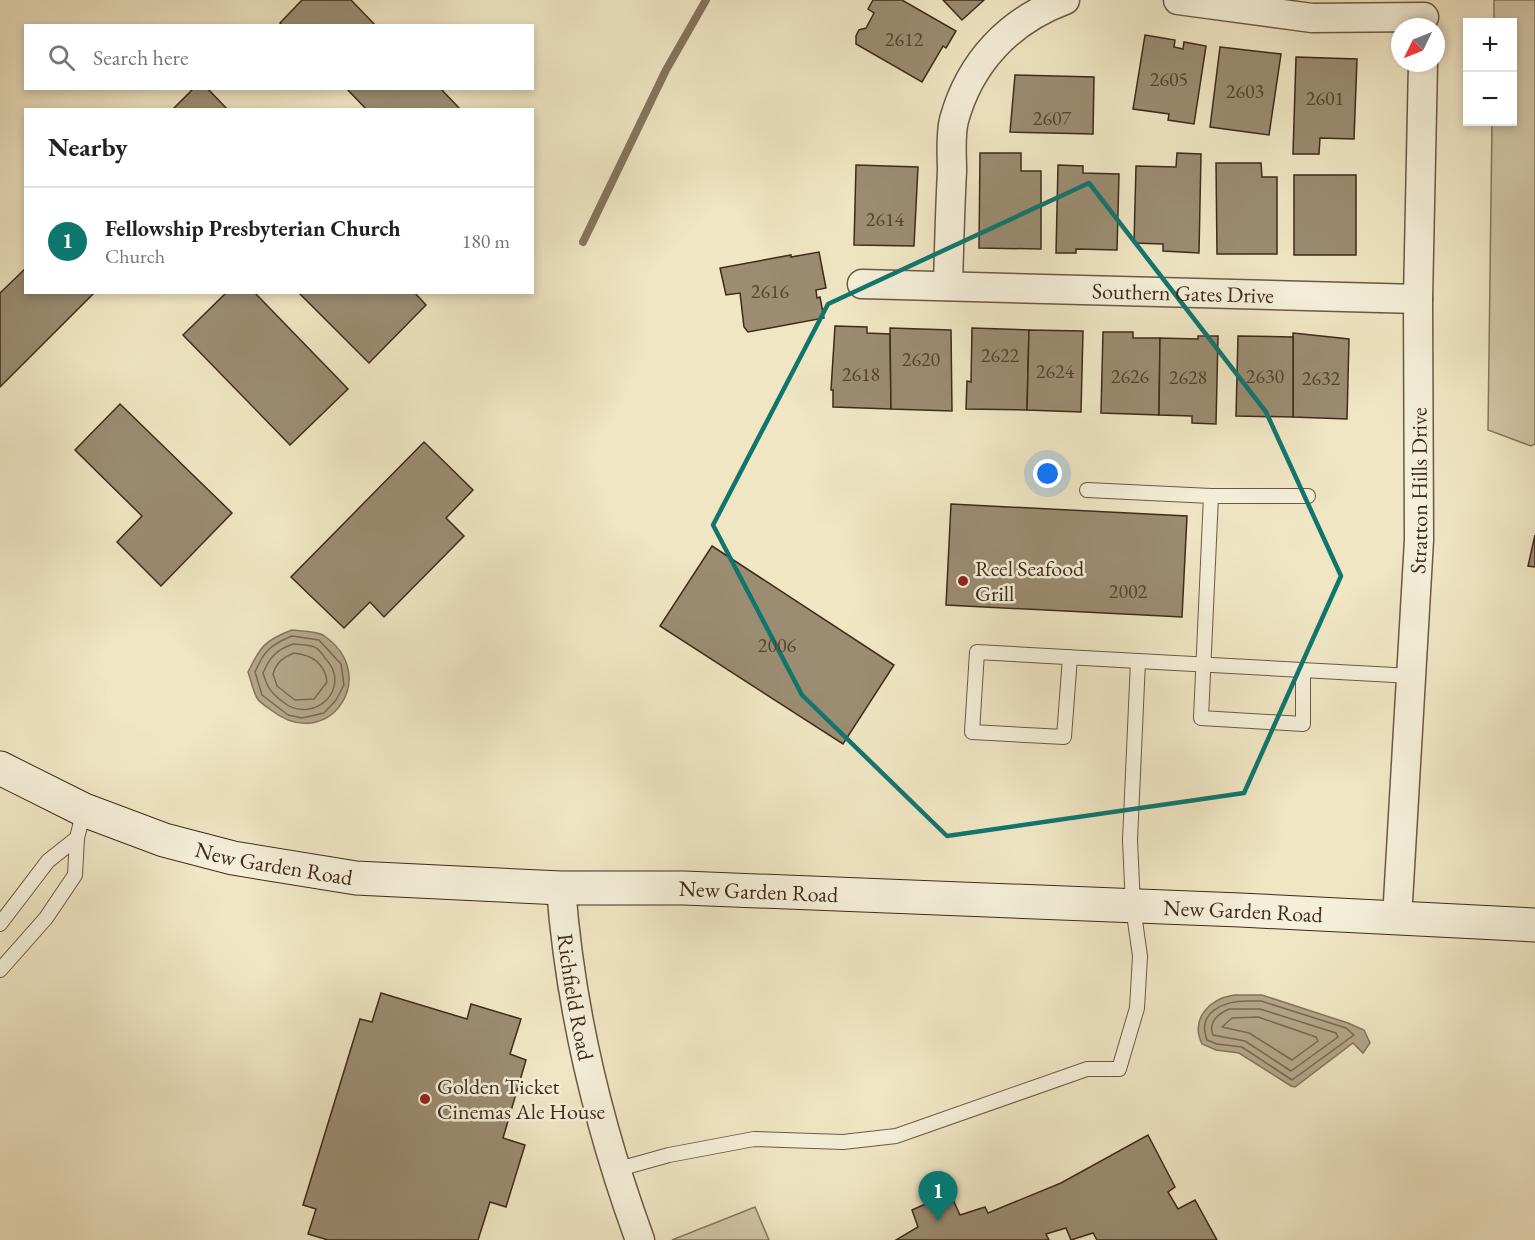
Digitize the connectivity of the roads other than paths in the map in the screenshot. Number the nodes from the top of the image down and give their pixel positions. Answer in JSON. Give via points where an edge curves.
{"nodes":[{"id":1,"x":1065,"y":0,"type":"edge"},
{"id":2,"x":1178,"y":0,"type":"edge"},
{"id":3,"x":1423,"y":15,"type":"edge"},
{"id":4,"x":1423,"y":72,"type":"edge"},
{"id":5,"x":862,"y":284,"type":"dead end"},
{"id":6,"x":948,"y":286,"type":"junction"},
{"id":7,"x":1418,"y":299,"type":"junction"},
{"id":8,"x":1087,"y":490,"type":"dead end"},
{"id":9,"x":1211,"y":496,"type":"junction"},
{"id":10,"x":1308,"y":496,"type":"dead end"},
{"id":11,"x":1070,"y":657,"type":"junction"},
{"id":12,"x":1138,"y":661,"type":"junction"},
{"id":13,"x":1203,"y":664,"type":"junction"},
{"id":14,"x":1303,"y":670,"type":"junction"},
{"id":15,"x":1412,"y":676,"type":"junction"},
{"id":16,"x":0,"y":768,"type":"edge"},
{"id":17,"x":81,"y":824,"type":"junction"},
{"id":18,"x":561,"y":888,"type":"junction"},
{"id":19,"x":1133,"y":907,"type":"junction"},
{"id":20,"x":3,"y":916,"type":"edge"},
{"id":21,"x":1397,"y":919,"type":"junction"},
{"id":22,"x":1535,"y":925,"type":"edge"},
{"id":23,"x":0,"y":970,"type":"edge"},
{"id":24,"x":615,"y":1170,"type":"junction"},
{"id":25,"x":640,"y":1240,"type":"edge"}],
"edges":[{"from":1,"to":6,"type":"street","via":[[1041,9],[999,39],[966,88],[954,122]]},
{"from":2,"to":3,"type":"street","via":[[1312,18]]},
{"from":4,"to":7,"type":"street","name":"Stratton Hills Drive"},
{"from":5,"to":6,"type":"street","name":"Southern Gates Drive"},
{"from":6,"to":7,"type":"street","name":"Southern Gates Drive"},
{"from":7,"to":15,"type":"street","name":"Stratton Hills Drive","via":[[1419,540]]},
{"from":8,"to":9,"type":"lane"},
{"from":9,"to":10,"type":"lane"},
{"from":9,"to":13,"type":"lane"},
{"from":11,"to":11,"type":"lane","via":[[976,652],[972,732],[1064,737]]},
{"from":11,"to":12,"type":"lane"},
{"from":12,"to":13,"type":"lane"},
{"from":12,"to":19,"type":"lane","via":[[1130,840]]},
{"from":13,"to":14,"type":"lane"},
{"from":13,"to":14,"type":"lane","via":[[1201,718],[1303,724]]},
{"from":14,"to":15,"type":"lane"},
{"from":15,"to":21,"type":"street","name":"Stratton Hills Drive"},
{"from":16,"to":17,"type":"main road","name":"New Garden Road"},
{"from":17,"to":18,"type":"main road","name":"New Garden Road","via":[[295,870],[356,878]]},
{"from":17,"to":20,"type":"lane"},
{"from":17,"to":23,"type":"lane","via":[[75,875],[46,918]]},
{"from":18,"to":19,"type":"main road","name":"New Garden Road","via":[[684,888]]},
{"from":18,"to":24,"type":"street","name":"Richfield Road","via":[[566,952]]},
{"from":19,"to":21,"type":"main road","name":"New Garden Road"},
{"from":19,"to":24,"type":"lane","via":[[1140,956],[1137,1008],[1119,1069],[1087,1069],[896,1136],[843,1142],[753,1139]]},
{"from":21,"to":22,"type":"main road","name":"New Garden Road"},
{"from":24,"to":25,"type":"street","name":"Richfield Road"}]}
